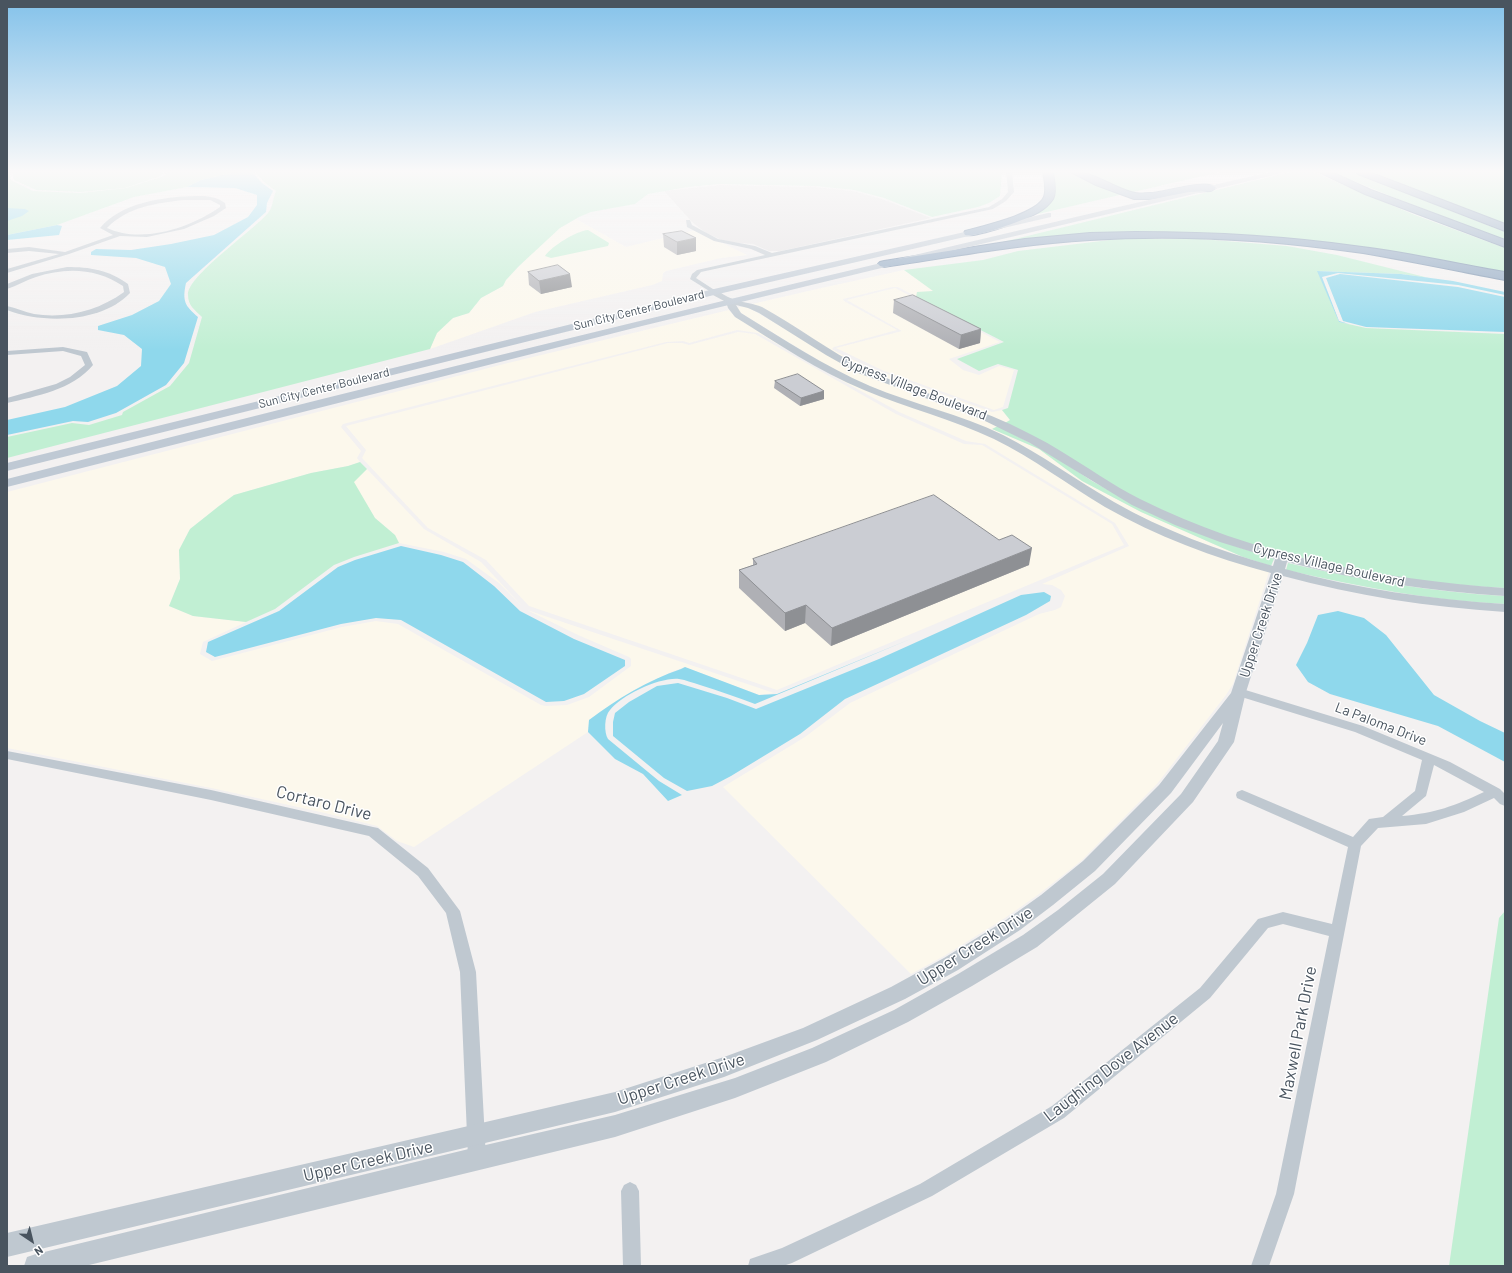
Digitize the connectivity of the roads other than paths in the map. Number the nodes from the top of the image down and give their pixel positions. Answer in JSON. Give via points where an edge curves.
{"nodes":[{"id":1,"x":107,"y":231,"type":"edge"},
{"id":2,"x":165,"y":231,"type":"edge"},
{"id":3,"x":699,"y":231,"type":"edge"},
{"id":4,"x":881,"y":231,"type":"edge"},
{"id":5,"x":975,"y":231,"type":"edge"},
{"id":6,"x":977,"y":231,"type":"edge"},
{"id":7,"x":1024,"y":231,"type":"edge"},
{"id":8,"x":1473,"y":231,"type":"edge"},
{"id":9,"x":970,"y":233,"type":"junction"},
{"id":10,"x":118,"y":235,"type":"junction"},
{"id":11,"x":1505,"y":244,"type":"edge"},
{"id":12,"x":7,"y":251,"type":"edge"},
{"id":13,"x":67,"y":253,"type":"junction"},
{"id":14,"x":770,"y":255,"type":"junction"},
{"id":15,"x":884,"y":264,"type":"junction"},
{"id":16,"x":23,"y":266,"type":"junction"},
{"id":17,"x":7,"y":271,"type":"edge"},
{"id":18,"x":34,"y":275,"type":"junction"},
{"id":19,"x":1505,"y":276,"type":"edge"},
{"id":20,"x":7,"y":287,"type":"edge"},
{"id":21,"x":714,"y":292,"type":"junction"},
{"id":22,"x":730,"y":301,"type":"junction"},
{"id":23,"x":7,"y":308,"type":"edge"},
{"id":24,"x":604,"y":319,"type":"junction"},
{"id":25,"x":7,"y":353,"type":"edge"},
{"id":26,"x":457,"y":368,"type":"junction"},
{"id":27,"x":7,"y":401,"type":"edge"},
{"id":28,"x":7,"y":467,"type":"edge"},
{"id":29,"x":7,"y":482,"type":"edge"},
{"id":30,"x":1282,"y":558,"type":"junction"},
{"id":31,"x":1278,"y":571,"type":"junction"},
{"id":32,"x":1505,"y":592,"type":"edge"},
{"id":33,"x":1505,"y":608,"type":"edge"},
{"id":34,"x":1239,"y":692,"type":"junction"},
{"id":35,"x":7,"y":755,"type":"edge"},
{"id":36,"x":1429,"y":758,"type":"junction"},
{"id":37,"x":1495,"y":792,"type":"junction"},
{"id":38,"x":1242,"y":795,"type":"dead end"},
{"id":39,"x":1505,"y":801,"type":"edge"},
{"id":40,"x":1386,"y":822,"type":"junction"},
{"id":41,"x":1355,"y":844,"type":"junction"},
{"id":42,"x":1338,"y":932,"type":"junction"},
{"id":43,"x":475,"y":1136,"type":"junction"},
{"id":44,"x":477,"y":1158,"type":"junction"},
{"id":45,"x":630,"y":1191,"type":"dead end"},
{"id":46,"x":7,"y":1245,"type":"edge"},
{"id":47,"x":36,"y":1266,"type":"edge"},
{"id":48,"x":632,"y":1266,"type":"edge"},
{"id":49,"x":757,"y":1266,"type":"edge"},
{"id":50,"x":1260,"y":1266,"type":"edge"}],
"edges":[{"from":1,"to":10,"type":"street"},
{"from":2,"to":10,"type":"street"},
{"from":3,"to":14,"type":"street","via":[[716,240],[753,247]]},
{"from":4,"to":14,"type":"street"},
{"from":5,"to":9,"type":"highway"},
{"from":6,"to":9,"type":"main road","name":"Sun City Center Boulevard"},
{"from":7,"to":15,"type":"main road","name":"Sun City Center Boulevard"},
{"from":8,"to":11,"type":"highway"},
{"from":9,"to":21,"type":"main road","name":"Sun City Center Boulevard"},
{"from":10,"to":13,"type":"street"},
{"from":12,"to":13,"type":"street","via":[[29,249]]},
{"from":13,"to":16,"type":"street"},
{"from":14,"to":21,"type":"street","via":[[699,271],[694,275],[693,279]]},
{"from":15,"to":19,"type":"highway","via":[[1045,240],[1154,235],[1209,236],[1306,243],[1406,256]]},
{"from":15,"to":22,"type":"main road","name":"Sun City Center Boulevard"},
{"from":16,"to":17,"type":"street"},
{"from":16,"to":18,"type":"street"},
{"from":18,"to":20,"type":"street"},
{"from":18,"to":23,"type":"street","via":[[69,270],[100,272],[120,279],[126,285],[127,293],[109,306],[64,316],[27,316]]},
{"from":21,"to":22,"type":"street"},
{"from":21,"to":24,"type":"main road","name":"Sun City Center Boulevard"},
{"from":22,"to":26,"type":"main road","name":"Sun City Center Boulevard"},
{"from":22,"to":30,"type":"street","name":"Cypress Village Boulevard","via":[[752,306],[870,375],[988,418],[1025,436],[1096,480],[1170,518],[1231,542]]},
{"from":22,"to":31,"type":"street","name":"Cypress Village Boulevard","via":[[738,315],[850,381],[995,436],[1021,449],[1095,497],[1152,526],[1182,539]]},
{"from":24,"to":26,"type":"main road","via":[[577,331],[467,358]]},
{"from":24,"to":28,"type":"main road","name":"Sun City Center Boulevard"},
{"from":25,"to":27,"type":"street","via":[[63,349],[84,354],[89,365],[73,379],[59,386]]},
{"from":26,"to":29,"type":"main road","name":"Sun City Center Boulevard"},
{"from":30,"to":31,"type":"street","name":"Upper Creek Drive"},
{"from":30,"to":32,"type":"street","name":"Cypress Village Boulevard","via":[[1344,573],[1394,581]]},
{"from":31,"to":33,"type":"street","name":"Cypress Village Boulevard","via":[[1404,598]]},
{"from":31,"to":34,"type":"street","name":"Upper Creek Drive"},
{"from":34,"to":36,"type":"street","name":"La Paloma Drive","via":[[1359,729]]},
{"from":34,"to":43,"type":"street","name":"Upper Creek Drive","via":[[1165,789],[1089,866],[1013,925],[951,964],[898,993],[810,1034],[724,1067],[615,1102]]},
{"from":34,"to":44,"type":"street","name":"Upper Creek Drive","via":[[1226,742],[1187,798],[1109,879],[1030,941],[901,1016],[819,1055],[735,1088],[615,1126]]},
{"from":35,"to":43,"type":"street","name":"Cortaro Drive","via":[[211,795],[371,832],[423,872],[453,911],[468,972]]},
{"from":36,"to":37,"type":"street","name":"La Paloma Drive"},
{"from":36,"to":40,"type":"street","via":[[1421,793]]},
{"from":37,"to":39,"type":"street","name":"La Paloma Drive"},
{"from":37,"to":40,"type":"street","via":[[1459,809],[1426,819]]},
{"from":38,"to":41,"type":"street"},
{"from":40,"to":41,"type":"street","via":[[1374,823]]},
{"from":41,"to":42,"type":"street","name":"Maxwell Park Drive"},
{"from":42,"to":49,"type":"street","name":"Laughing Dove Avenue","via":[[1283,918],[1263,923],[1205,993],[1058,1112],[926,1190],[785,1256]]},
{"from":42,"to":50,"type":"street","name":"Maxwell Park Drive","via":[[1284,1194]]},
{"from":43,"to":44,"type":"street","name":"Cortaro Drive"},
{"from":43,"to":46,"type":"street","name":"Upper Creek Drive"},
{"from":44,"to":47,"type":"street","name":"Upper Creek Drive"},
{"from":45,"to":48,"type":"street"}]}
